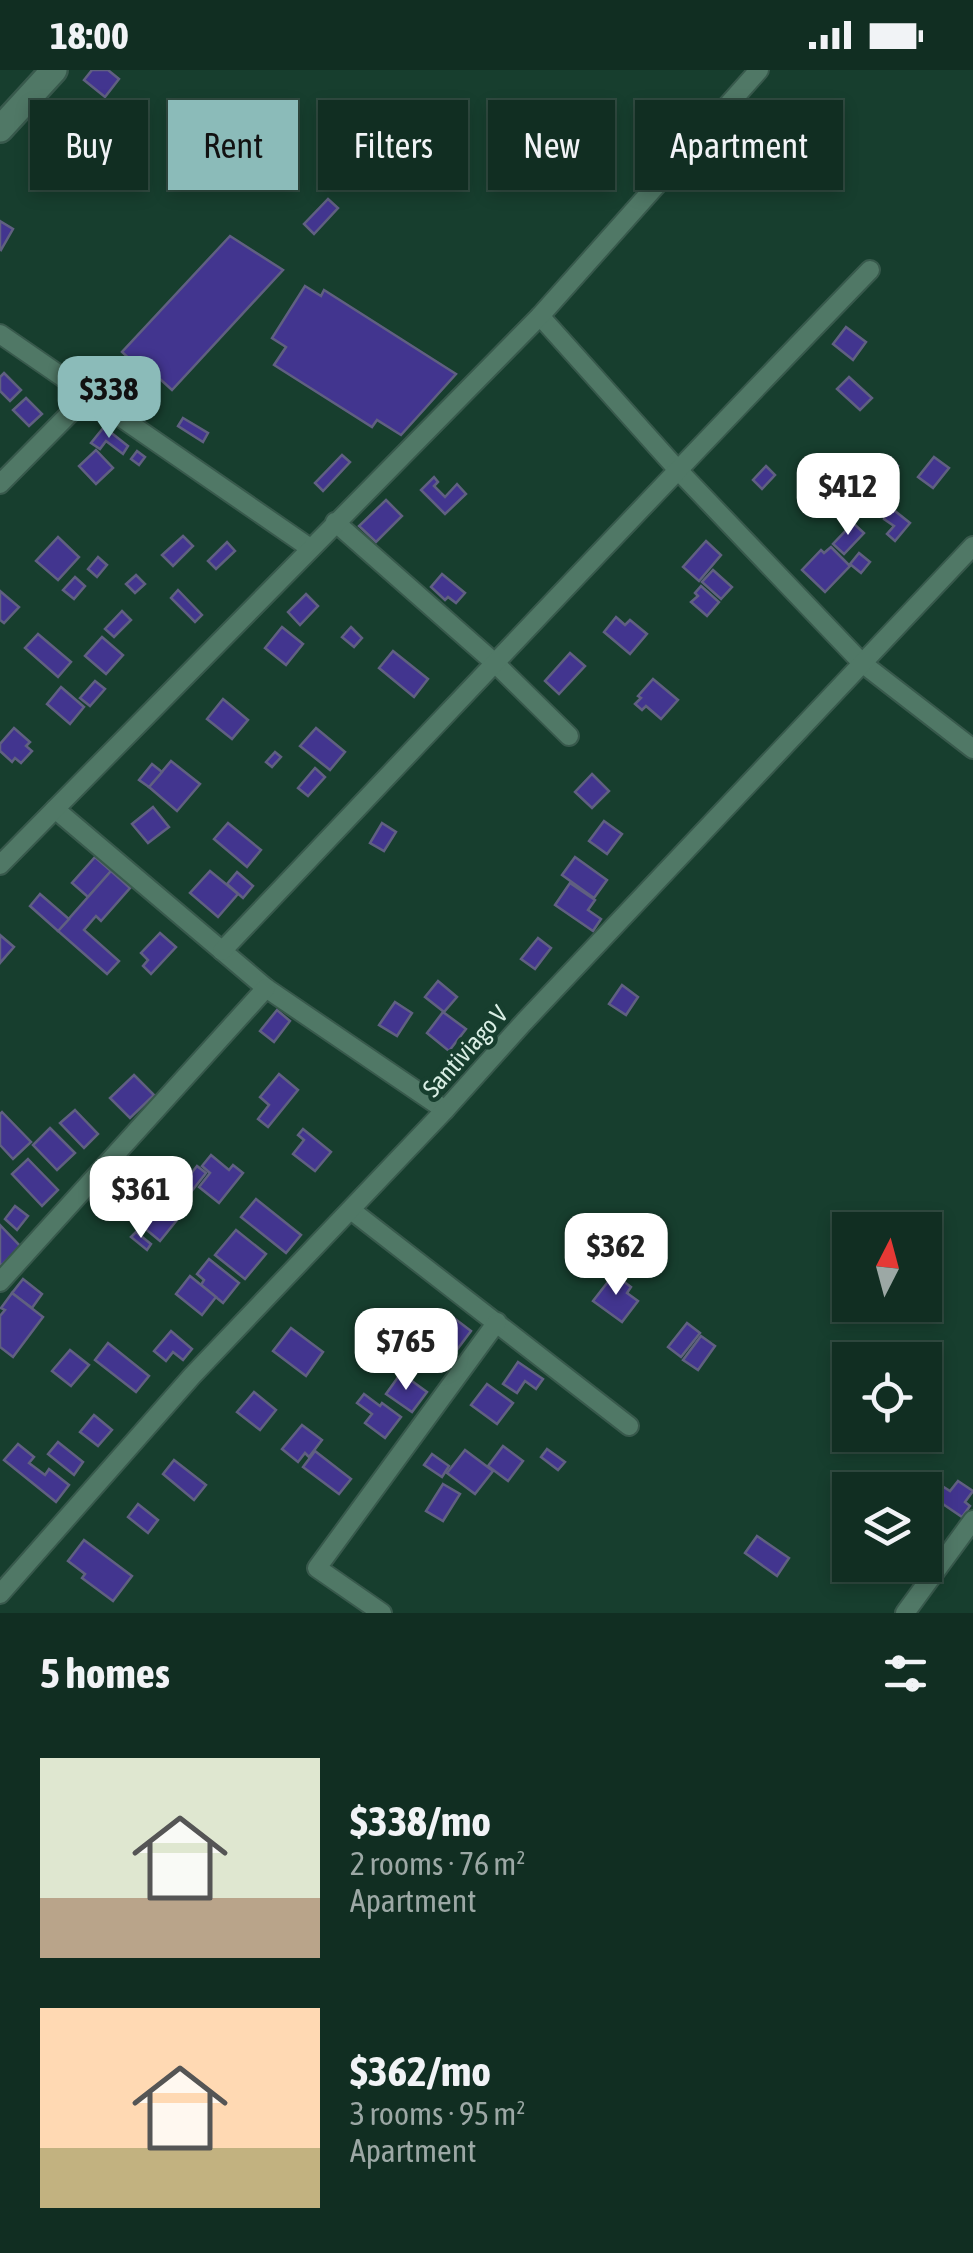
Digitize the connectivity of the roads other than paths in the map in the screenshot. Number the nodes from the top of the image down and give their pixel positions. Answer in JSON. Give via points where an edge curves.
{"nodes":[{"id":1,"x":54,"y":70,"type":"edge"},
{"id":2,"x":759,"y":70,"type":"edge"},
{"id":3,"x":0,"y":128,"type":"edge"},
{"id":4,"x":870,"y":270,"type":"dead end"},
{"id":5,"x":540,"y":316,"type":"junction"},
{"id":6,"x":0,"y":334,"type":"edge"},
{"id":7,"x":88,"y":395,"type":"junction"},
{"id":8,"x":677,"y":469,"type":"junction"},
{"id":9,"x":0,"y":484,"type":"edge"},
{"id":10,"x":335,"y":522,"type":"junction"},
{"id":11,"x":973,"y":546,"type":"edge"},
{"id":12,"x":310,"y":548,"type":"junction"},
{"id":13,"x":862,"y":663,"type":"junction"},
{"id":14,"x":496,"y":664,"type":"junction"},
{"id":15,"x":570,"y":736,"type":"dead end"},
{"id":16,"x":973,"y":749,"type":"edge"},
{"id":17,"x":55,"y":809,"type":"junction"},
{"id":18,"x":0,"y":865,"type":"edge"},
{"id":19,"x":222,"y":951,"type":"junction"},
{"id":20,"x":266,"y":988,"type":"junction"},
{"id":21,"x":445,"y":1110,"type":"junction"},
{"id":22,"x":352,"y":1210,"type":"junction"},
{"id":23,"x":0,"y":1282,"type":"edge"},
{"id":24,"x":496,"y":1322,"type":"junction"},
{"id":25,"x":629,"y":1426,"type":"dead end"},
{"id":26,"x":973,"y":1520,"type":"edge"},
{"id":27,"x":0,"y":1594,"type":"edge"},
{"id":28,"x":382,"y":1613,"type":"edge"},
{"id":29,"x":904,"y":1613,"type":"edge"}],
"edges":[{"from":1,"to":3,"type":"street"},
{"from":2,"to":5,"type":"street"},
{"from":4,"to":8,"type":"street"},
{"from":5,"to":8,"type":"street"},
{"from":5,"to":10,"type":"street"},
{"from":6,"to":7,"type":"street"},
{"from":7,"to":9,"type":"street"},
{"from":7,"to":12,"type":"street"},
{"from":8,"to":13,"type":"street"},
{"from":8,"to":14,"type":"street"},
{"from":10,"to":12,"type":"street"},
{"from":10,"to":14,"type":"street"},
{"from":11,"to":13,"type":"street","name":"Santiviago V"},
{"from":12,"to":17,"type":"street"},
{"from":13,"to":16,"type":"street"},
{"from":13,"to":21,"type":"street","name":"Santiviago V"},
{"from":14,"to":15,"type":"street"},
{"from":14,"to":19,"type":"street"},
{"from":17,"to":18,"type":"street"},
{"from":17,"to":19,"type":"street"},
{"from":19,"to":20,"type":"street"},
{"from":20,"to":21,"type":"street"},
{"from":20,"to":23,"type":"street"},
{"from":21,"to":22,"type":"street","name":"Santiviago V"},
{"from":22,"to":24,"type":"street"},
{"from":22,"to":27,"type":"street","name":"Santiviago V","via":[[192,1376]]},
{"from":24,"to":25,"type":"street"},
{"from":24,"to":28,"type":"street","via":[[317,1568]]},
{"from":26,"to":29,"type":"street"}]}
